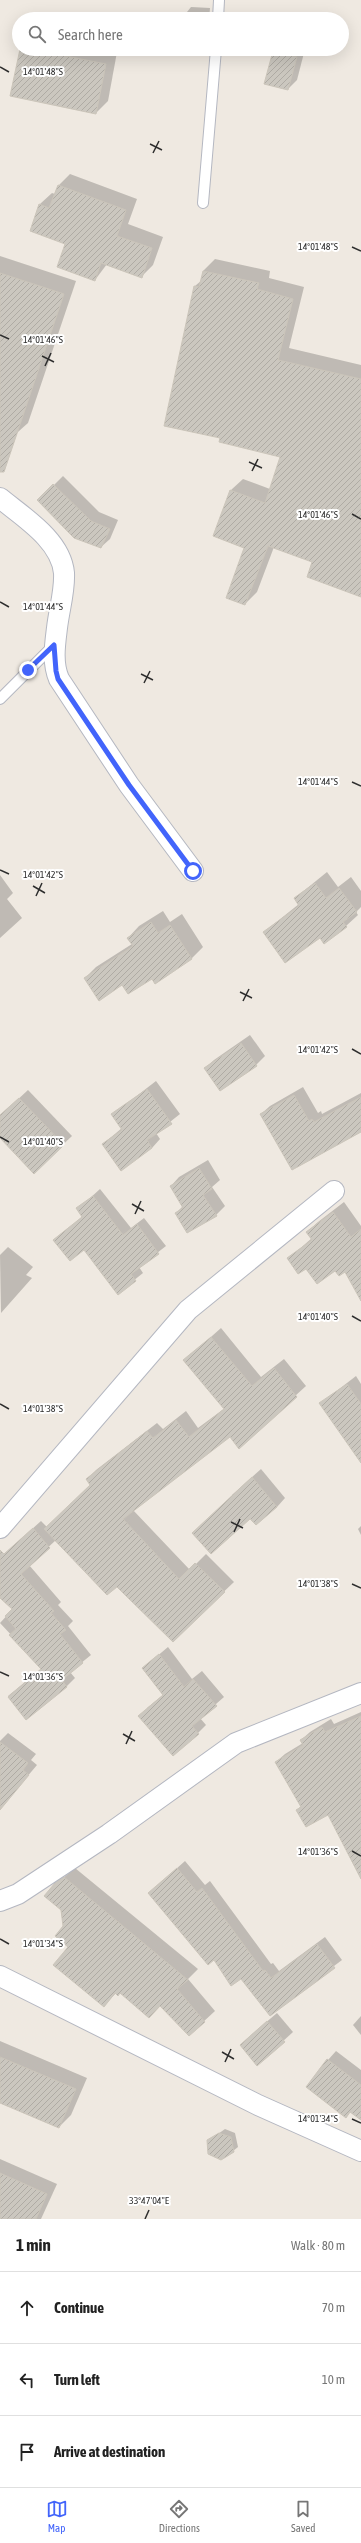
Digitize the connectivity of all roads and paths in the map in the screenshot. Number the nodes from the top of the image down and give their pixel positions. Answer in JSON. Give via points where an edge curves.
{"nodes":[{"id":1,"x":219,"y":0,"type":"edge"},
{"id":2,"x":218,"y":12,"type":"edge"},
{"id":3,"x":215,"y":56,"type":"edge"},
{"id":4,"x":203,"y":203,"type":"dead end"},
{"id":5,"x":0,"y":498,"type":"edge"},
{"id":6,"x":54,"y":645,"type":"junction"},
{"id":7,"x":0,"y":699,"type":"edge"},
{"id":8,"x":193,"y":871,"type":"dead end"},
{"id":9,"x":334,"y":1191,"type":"dead end"},
{"id":10,"x":0,"y":1528,"type":"edge"},
{"id":11,"x":361,"y":1693,"type":"edge"},
{"id":12,"x":0,"y":1902,"type":"edge"},
{"id":13,"x":0,"y":1976,"type":"edge"},
{"id":14,"x":361,"y":2151,"type":"edge"}],
"edges":[{"from":1,"to":2,"type":"lane"},
{"from":3,"to":4,"type":"lane"},
{"from":5,"to":6,"type":"street","via":[[40,532],[54,547],[61,560],[63,579]]},
{"from":6,"to":7,"type":"lane"},
{"from":6,"to":8,"type":"street","via":[[58,679],[129,785]]},
{"from":9,"to":10,"type":"street","via":[[188,1310]]},
{"from":11,"to":12,"type":"street","via":[[236,1743],[109,1834],[18,1894]]},
{"from":13,"to":14,"type":"street","via":[[258,2105]]}]}
